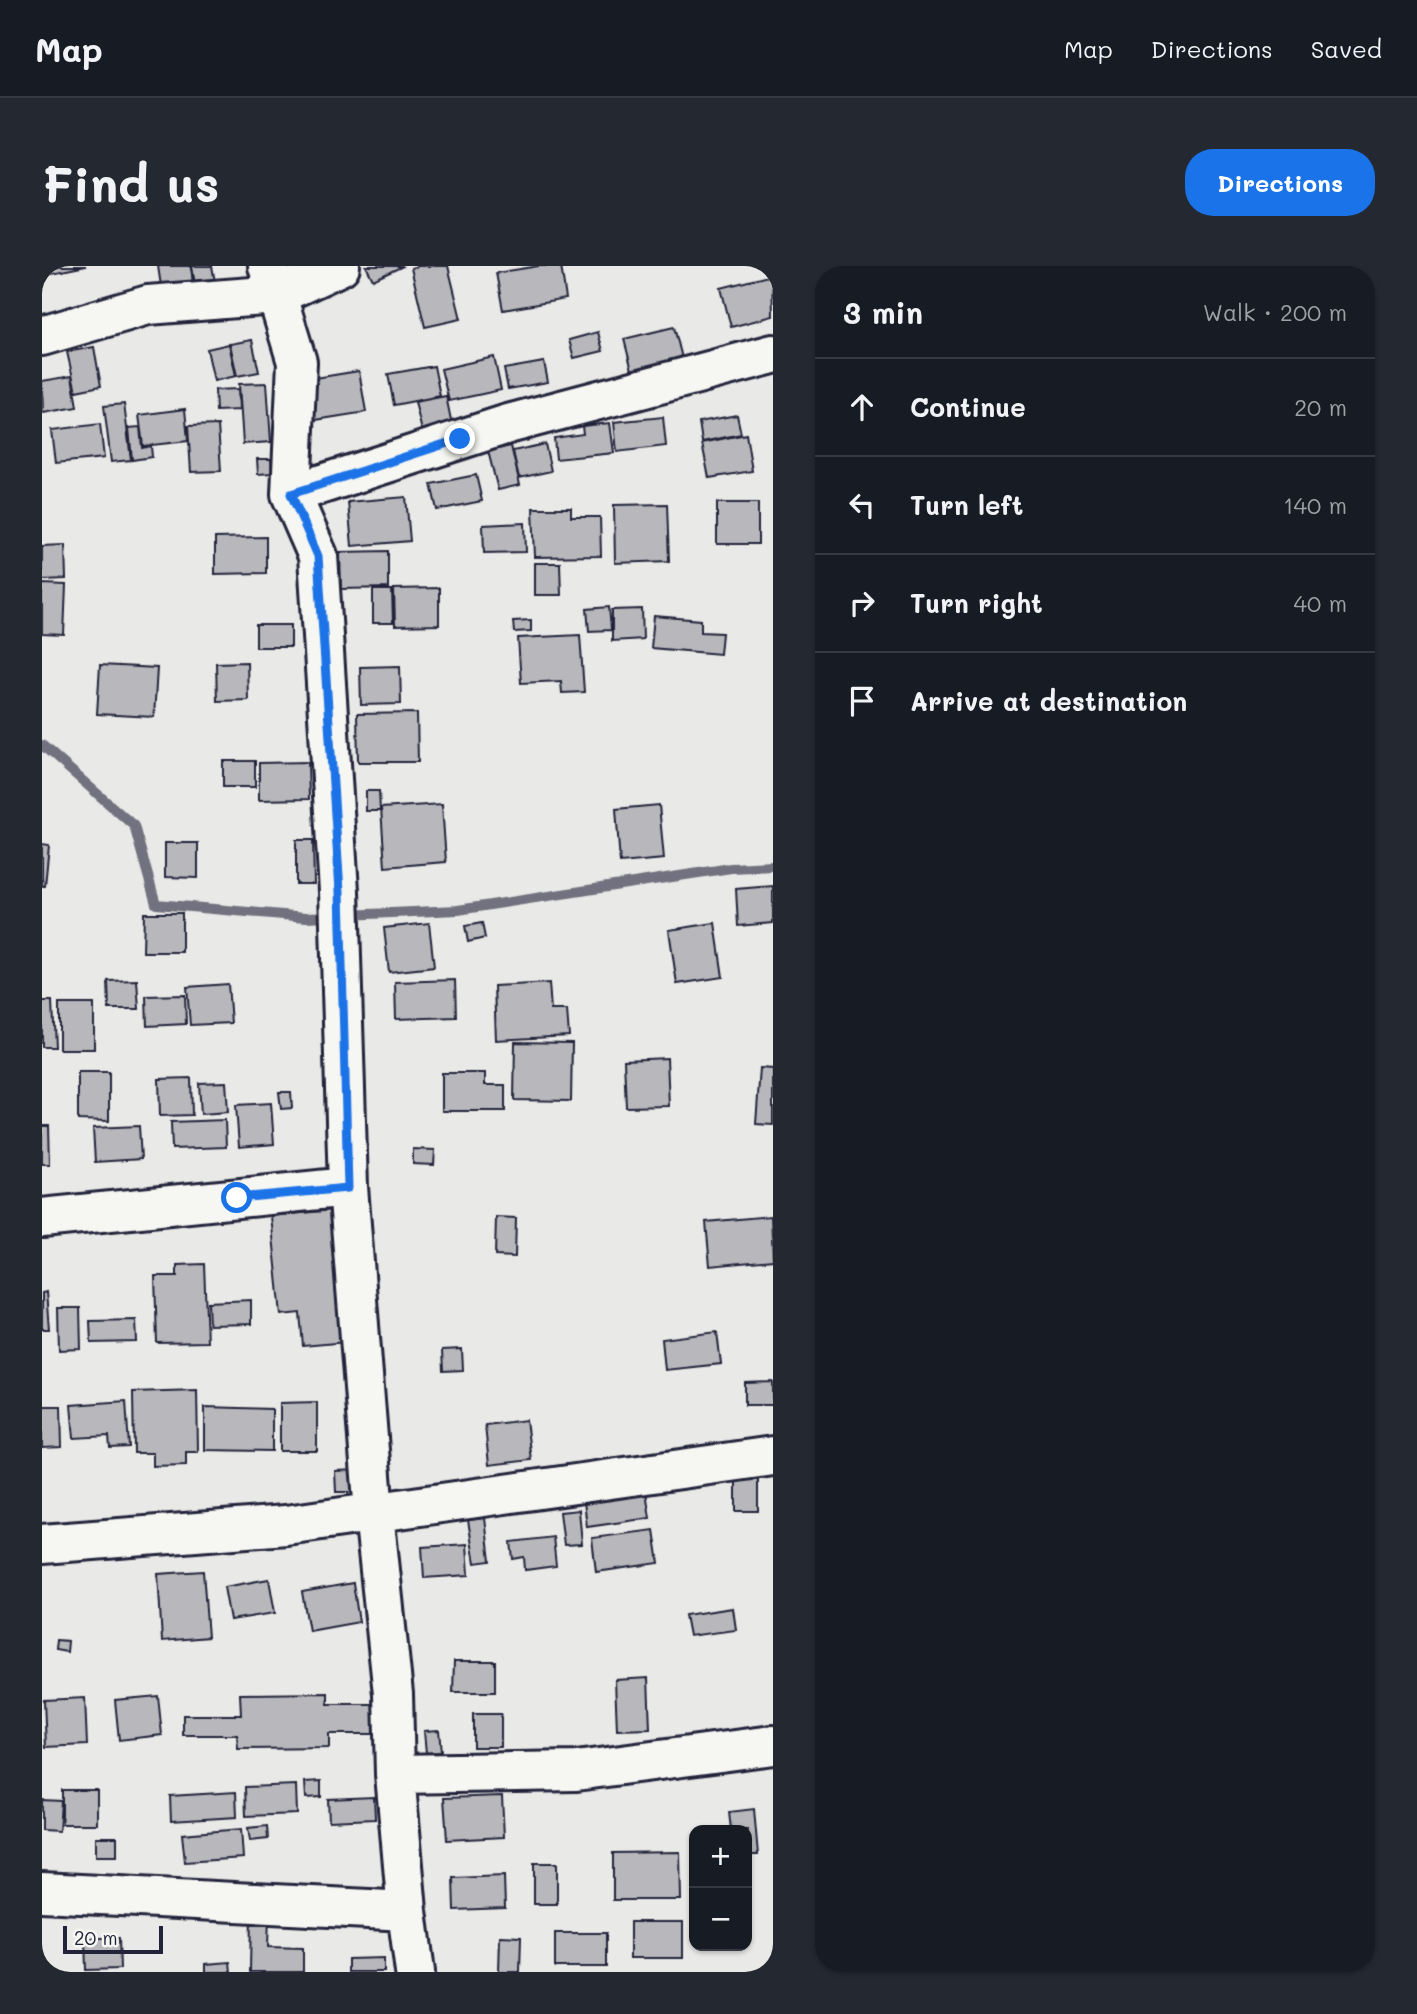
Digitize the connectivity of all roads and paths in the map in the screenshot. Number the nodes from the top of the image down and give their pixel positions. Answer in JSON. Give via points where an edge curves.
{"nodes":[{"id":1,"x":340,"y":266,"type":"edge"},
{"id":2,"x":272,"y":281,"type":"edge"},
{"id":3,"x":42,"y":336,"type":"edge"},
{"id":4,"x":773,"y":354,"type":"edge"},
{"id":5,"x":291,"y":494,"type":"junction"},
{"id":6,"x":348,"y":1188,"type":"junction"},
{"id":7,"x":42,"y":1218,"type":"edge"},
{"id":8,"x":773,"y":1456,"type":"edge"},
{"id":9,"x":374,"y":1513,"type":"junction"},
{"id":10,"x":42,"y":1544,"type":"edge"},
{"id":11,"x":773,"y":1745,"type":"edge"},
{"id":12,"x":395,"y":1774,"type":"junction"},
{"id":13,"x":42,"y":1892,"type":"edge"},
{"id":14,"x":407,"y":1911,"type":"junction"},
{"id":15,"x":415,"y":1972,"type":"edge"}],
"edges":[{"from":1,"to":2,"type":"street"},
{"from":2,"to":3,"type":"street","via":[[148,305]]},
{"from":2,"to":5,"type":"street","via":[[297,362]]},
{"from":4,"to":5,"type":"street","via":[[508,424]]},
{"from":5,"to":6,"type":"street","via":[[318,556],[340,891]]},
{"from":6,"to":7,"type":"street"},
{"from":6,"to":9,"type":"street"},
{"from":8,"to":9,"type":"street"},
{"from":9,"to":10,"type":"street","via":[[286,1525]]},
{"from":9,"to":12,"type":"street","via":[[393,1694]]},
{"from":11,"to":12,"type":"street","via":[[576,1771]]},
{"from":12,"to":14,"type":"street"},
{"from":13,"to":14,"type":"street"},
{"from":14,"to":15,"type":"street"}]}
